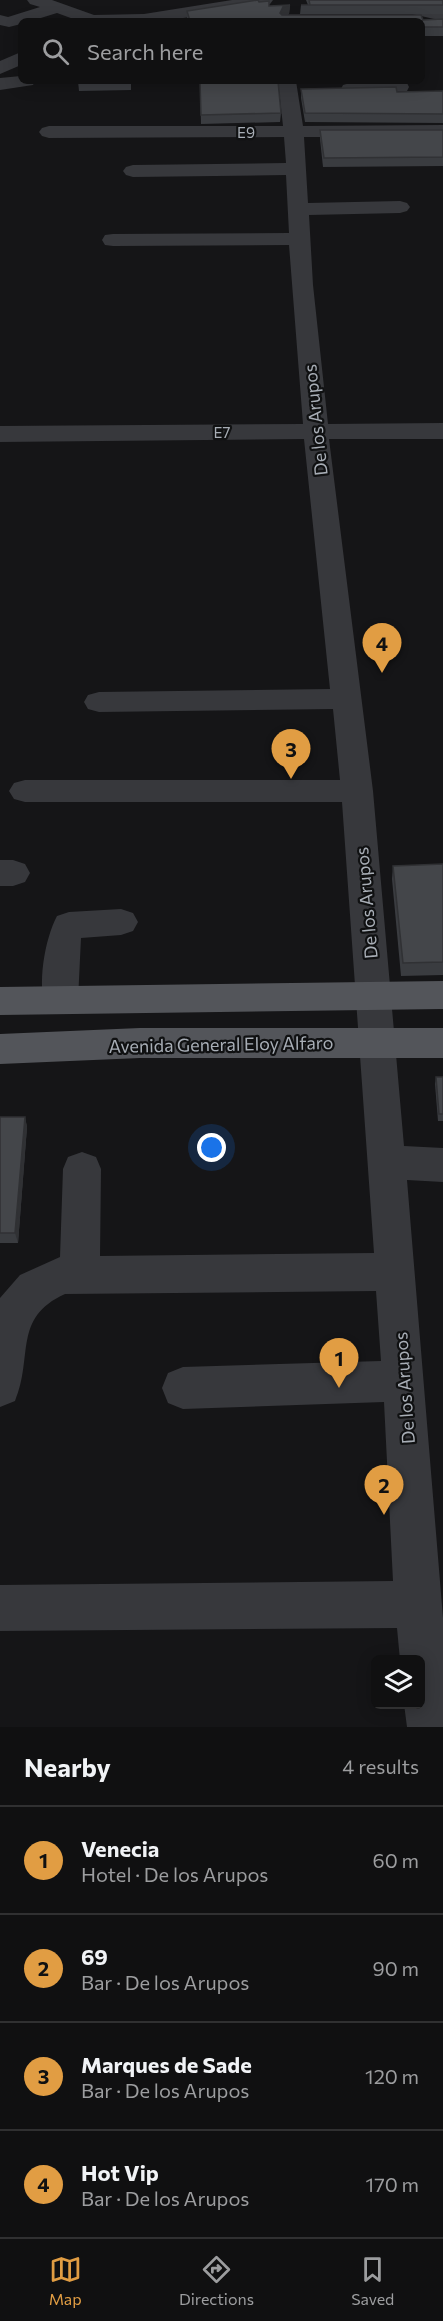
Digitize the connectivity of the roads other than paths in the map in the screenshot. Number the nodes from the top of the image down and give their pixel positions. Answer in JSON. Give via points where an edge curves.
{"nodes":[{"id":1,"x":36,"y":0,"type":"edge"},
{"id":2,"x":264,"y":0,"type":"edge"},
{"id":3,"x":372,"y":2,"type":"edge"},
{"id":4,"x":56,"y":8,"type":"junction"},
{"id":5,"x":425,"y":10,"type":"junction"},
{"id":6,"x":22,"y":18,"type":"edge"},
{"id":7,"x":83,"y":18,"type":"edge"},
{"id":8,"x":151,"y":18,"type":"edge"},
{"id":9,"x":18,"y":19,"type":"edge"},
{"id":10,"x":425,"y":19,"type":"edge"},
{"id":11,"x":443,"y":19,"type":"edge"},
{"id":12,"x":0,"y":20,"type":"edge"},
{"id":13,"x":18,"y":59,"type":"edge"},
{"id":14,"x":0,"y":69,"type":"edge"},
{"id":15,"x":18,"y":82,"type":"edge"},
{"id":16,"x":0,"y":84,"type":"edge"},
{"id":17,"x":295,"y":87,"type":"edge"},
{"id":18,"x":400,"y":87,"type":"dead end"},
{"id":19,"x":332,"y":90,"type":"edge"},
{"id":20,"x":443,"y":131,"type":"edge"},
{"id":21,"x":49,"y":132,"type":"dead end"},
{"id":22,"x":294,"y":132,"type":"junction"},
{"id":23,"x":296,"y":169,"type":"junction"},
{"id":24,"x":133,"y":171,"type":"dead end"},
{"id":25,"x":400,"y":207,"type":"dead end"},
{"id":26,"x":300,"y":209,"type":"junction"},
{"id":27,"x":300,"y":238,"type":"junction"},
{"id":28,"x":113,"y":240,"type":"dead end"},
{"id":29,"x":443,"y":431,"type":"edge"},
{"id":30,"x":316,"y":432,"type":"junction"},
{"id":31,"x":0,"y":434,"type":"edge"},
{"id":32,"x":346,"y":699,"type":"junction"},
{"id":33,"x":99,"y":702,"type":"dead end"},
{"id":34,"x":25,"y":791,"type":"dead end"},
{"id":35,"x":357,"y":791,"type":"junction"},
{"id":36,"x":121,"y":921,"type":"dead end"},
{"id":37,"x":443,"y":995,"type":"edge"},
{"id":38,"x":373,"y":996,"type":"junction"},
{"id":39,"x":60,"y":1000,"type":"junction"},
{"id":40,"x":0,"y":1001,"type":"edge"},
{"id":41,"x":377,"y":1042,"type":"junction"},
{"id":42,"x":443,"y":1043,"type":"edge"},
{"id":43,"x":0,"y":1049,"type":"edge"},
{"id":44,"x":387,"y":1162,"type":"junction"},
{"id":45,"x":443,"y":1165,"type":"edge"},
{"id":46,"x":82,"y":1169,"type":"dead end"},
{"id":47,"x":395,"y":1272,"type":"junction"},
{"id":48,"x":80,"y":1274,"type":"junction"},
{"id":49,"x":404,"y":1380,"type":"junction"},
{"id":50,"x":0,"y":1386,"type":"edge"},
{"id":51,"x":183,"y":1388,"type":"dead end"},
{"id":52,"x":418,"y":1604,"type":"junction"},
{"id":53,"x":0,"y":1608,"type":"edge"},
{"id":54,"x":431,"y":1727,"type":"edge"}],
"edges":[{"from":1,"to":4,"type":"street"},
{"from":2,"to":8,"type":"street"},
{"from":3,"to":5,"type":"street"},
{"from":3,"to":5,"type":"street"},
{"from":4,"to":6,"type":"street"},
{"from":4,"to":7,"type":"street"},
{"from":5,"to":11,"type":"street"},
{"from":9,"to":12,"type":"street"},
{"from":10,"to":11,"type":"street"},
{"from":13,"to":14,"type":"street"},
{"from":15,"to":16,"type":"street"},
{"from":17,"to":22,"type":"street","name":"De los Arupos"},
{"from":18,"to":19,"type":"street"},
{"from":20,"to":22,"type":"street","name":"E9"},
{"from":21,"to":22,"type":"street","name":"E9"},
{"from":22,"to":23,"type":"street","name":"De los Arupos"},
{"from":23,"to":24,"type":"street"},
{"from":23,"to":26,"type":"street","name":"De los Arupos"},
{"from":25,"to":26,"type":"street"},
{"from":26,"to":27,"type":"street","name":"De los Arupos"},
{"from":27,"to":28,"type":"street"},
{"from":27,"to":30,"type":"street","name":"De los Arupos"},
{"from":29,"to":30,"type":"street","name":"E7"},
{"from":30,"to":31,"type":"street","name":"E7"},
{"from":30,"to":32,"type":"street","name":"De los Arupos"},
{"from":32,"to":33,"type":"street"},
{"from":32,"to":35,"type":"street","name":"De los Arupos"},
{"from":34,"to":35,"type":"street"},
{"from":35,"to":38,"type":"street","name":"De los Arupos"},
{"from":36,"to":39,"type":"street","via":[[69,925],[63,935]]},
{"from":37,"to":38,"type":"main road"},
{"from":38,"to":39,"type":"main road"},
{"from":38,"to":41,"type":"street","name":"De los Arupos"},
{"from":39,"to":40,"type":"main road"},
{"from":41,"to":42,"type":"main road","name":"Avenida General Eloy Alfaro"},
{"from":41,"to":43,"type":"main road","name":"Avenida General Eloy Alfaro","via":[[140,1043]]},
{"from":41,"to":44,"type":"street","name":"De los Arupos"},
{"from":44,"to":45,"type":"street"},
{"from":44,"to":47,"type":"street","name":"De los Arupos"},
{"from":46,"to":48,"type":"street"},
{"from":47,"to":48,"type":"street"},
{"from":47,"to":49,"type":"street","name":"De los Arupos"},
{"from":48,"to":50,"type":"street","via":[[63,1275],[34,1288],[10,1317]]},
{"from":49,"to":51,"type":"street"},
{"from":49,"to":52,"type":"street","name":"De los Arupos"},
{"from":52,"to":53,"type":"street"},
{"from":52,"to":54,"type":"street","name":"De los Arupos"}]}
